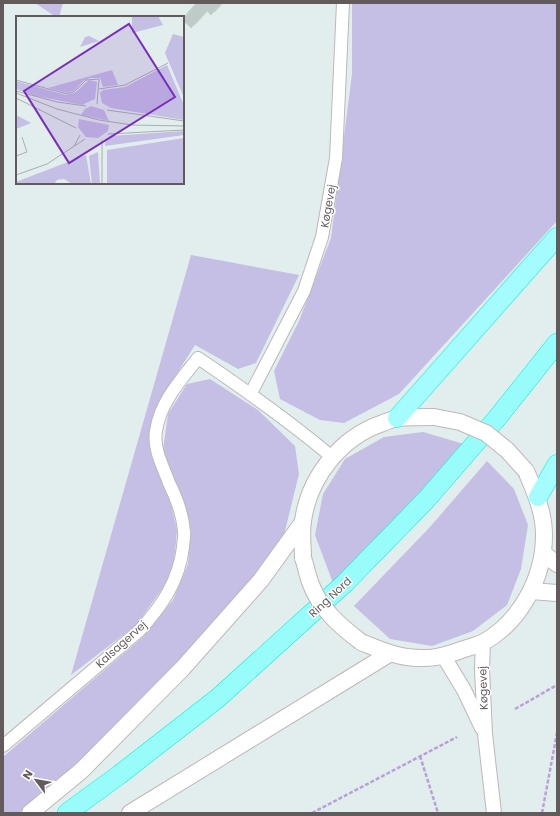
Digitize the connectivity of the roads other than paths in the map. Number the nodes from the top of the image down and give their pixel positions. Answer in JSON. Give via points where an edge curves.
{"nodes":[{"id":1,"x":343,"y":3,"type":"edge"},
{"id":2,"x":557,"y":237,"type":"edge"},
{"id":3,"x":557,"y":344,"type":"edge"},
{"id":4,"x":557,"y":359,"type":"edge"},
{"id":5,"x":251,"y":393,"type":"junction"},
{"id":6,"x":397,"y":418,"type":"junction"},
{"id":7,"x":332,"y":457,"type":"junction"},
{"id":8,"x":557,"y":464,"type":"edge"},
{"id":9,"x":538,"y":497,"type":"junction"},
{"id":10,"x":302,"y":522,"type":"junction"},
{"id":11,"x":543,"y":553,"type":"junction"},
{"id":12,"x":557,"y":564,"type":"edge"},
{"id":13,"x":531,"y":591,"type":"junction"},
{"id":14,"x":557,"y":594,"type":"edge"},
{"id":15,"x":483,"y":642,"type":"junction"},
{"id":16,"x":389,"y":654,"type":"junction"},
{"id":17,"x":444,"y":657,"type":"junction"},
{"id":18,"x":485,"y":734,"type":"junction"},
{"id":19,"x":3,"y":746,"type":"edge"},
{"id":20,"x":30,"y":813,"type":"edge"},
{"id":21,"x":67,"y":813,"type":"edge"},
{"id":22,"x":86,"y":813,"type":"edge"},
{"id":23,"x":130,"y":813,"type":"edge"},
{"id":24,"x":494,"y":813,"type":"edge"}],
"edges":[{"from":1,"to":5,"type":"street","name":"Køgevej","via":[[336,158],[322,237],[304,291]]},
{"from":2,"to":6,"type":"main road"},
{"from":3,"to":21,"type":"highway","name":"Ring Nord","via":[[426,500],[345,583],[218,698],[119,776]]},
{"from":4,"to":22,"type":"highway","via":[[506,424],[433,507],[352,591],[225,707]]},
{"from":5,"to":7,"type":"street","name":"Kalsagervej"},
{"from":5,"to":19,"type":"street","name":"Kalsagervej","via":[[198,358],[172,392],[161,412],[156,431],[157,451],[178,502],[184,532],[181,563],[171,588],[156,612],[139,631]]},
{"from":6,"to":7,"type":"main road","via":[[367,430]]},
{"from":6,"to":9,"type":"main road","bridge":true,"via":[[434,417],[460,422],[486,433],[507,450],[526,472]]},
{"from":7,"to":10,"type":"main road","via":[[318,477],[308,499]]},
{"from":8,"to":9,"type":"main road"},
{"from":9,"to":11,"type":"main road","via":[[544,534]]},
{"from":10,"to":16,"type":"main road","bridge":true,"via":[[303,558],[310,583],[323,606],[340,626],[361,642]]},
{"from":10,"to":20,"type":"main road","via":[[261,580],[182,669],[81,771]]},
{"from":11,"to":12,"type":"main road"},
{"from":11,"to":13,"type":"main road"},
{"from":13,"to":14,"type":"main road"},
{"from":13,"to":15,"type":"main road","via":[[519,611],[503,628]]},
{"from":15,"to":17,"type":"main road"},
{"from":15,"to":18,"type":"street","name":"Køgevej"},
{"from":16,"to":17,"type":"main road","via":[[413,658]]},
{"from":16,"to":23,"type":"main road"},
{"from":17,"to":18,"type":"street","name":"Køgevej","via":[[464,690]]},
{"from":18,"to":24,"type":"street","name":"Køgevej"}]}
